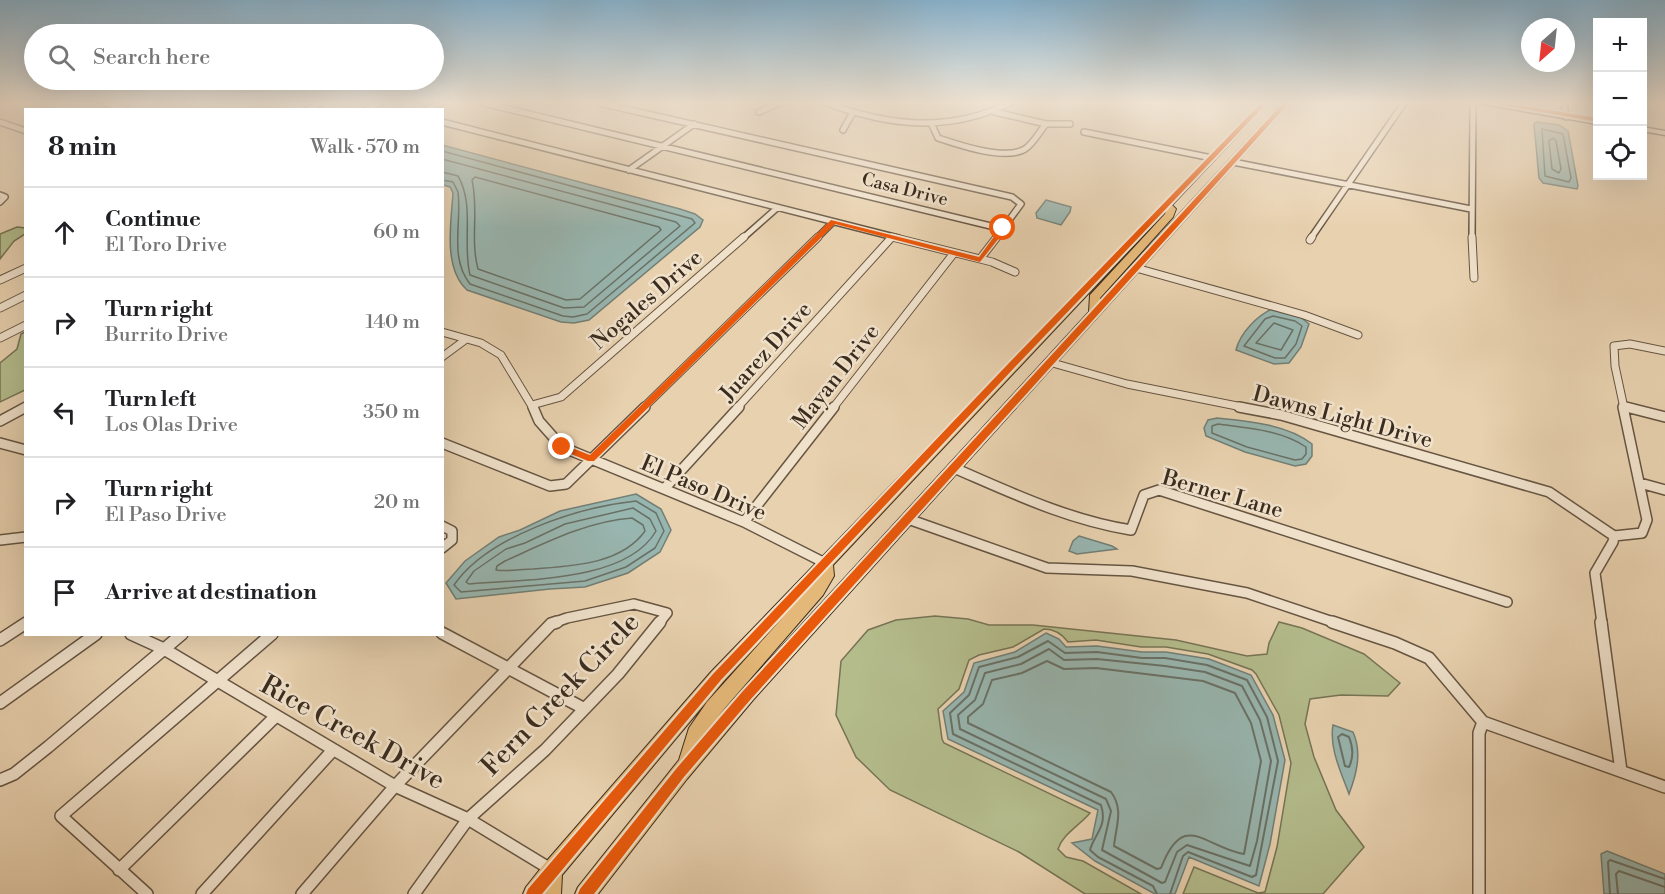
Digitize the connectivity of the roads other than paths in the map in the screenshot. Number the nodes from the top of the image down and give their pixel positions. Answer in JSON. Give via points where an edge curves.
{"nodes":[{"id":1,"x":531,"y":145,"type":"edge"},
{"id":2,"x":658,"y":145,"type":"edge"},
{"id":3,"x":784,"y":145,"type":"edge"},
{"id":4,"x":962,"y":145,"type":"edge"},
{"id":5,"x":1028,"y":145,"type":"edge"},
{"id":6,"x":1147,"y":145,"type":"edge"},
{"id":7,"x":1225,"y":145,"type":"edge"},
{"id":8,"x":1232,"y":145,"type":"edge"},
{"id":9,"x":1241,"y":145,"type":"edge"},
{"id":10,"x":1247,"y":145,"type":"edge"},
{"id":11,"x":1375,"y":145,"type":"edge"},
{"id":12,"x":1472,"y":145,"type":"edge"},
{"id":13,"x":663,"y":146,"type":"junction"},
{"id":14,"x":1241,"y":151,"type":"junction"},
{"id":15,"x":1212,"y":158,"type":"junction"},
{"id":16,"x":1233,"y":162,"type":"junction"},
{"id":17,"x":629,"y":170,"type":"junction"},
{"id":18,"x":1347,"y":184,"type":"junction"},
{"id":19,"x":0,"y":195,"type":"edge"},
{"id":20,"x":1198,"y":200,"type":"junction"},
{"id":21,"x":0,"y":202,"type":"edge"},
{"id":22,"x":1167,"y":204,"type":"junction"},
{"id":23,"x":777,"y":208,"type":"junction"},
{"id":24,"x":1471,"y":209,"type":"junction"},
{"id":25,"x":833,"y":222,"type":"junction"},
{"id":26,"x":1003,"y":228,"type":"junction"},
{"id":27,"x":892,"y":237,"type":"junction"},
{"id":28,"x":1310,"y":240,"type":"dead end"},
{"id":29,"x":954,"y":253,"type":"junction"},
{"id":30,"x":980,"y":259,"type":"junction"},
{"id":31,"x":1136,"y":268,"type":"junction"},
{"id":32,"x":24,"y":269,"type":"edge"},
{"id":33,"x":1015,"y":272,"type":"dead end"},
{"id":34,"x":1474,"y":278,"type":"dead end"},
{"id":35,"x":0,"y":280,"type":"edge"},
{"id":36,"x":24,"y":296,"type":"edge"},
{"id":37,"x":0,"y":308,"type":"edge"},
{"id":38,"x":1095,"y":312,"type":"junction"},
{"id":39,"x":24,"y":326,"type":"edge"},
{"id":40,"x":444,"y":333,"type":"edge"},
{"id":41,"x":1358,"y":335,"type":"dead end"},
{"id":42,"x":0,"y":338,"type":"edge"},
{"id":43,"x":465,"y":340,"type":"junction"},
{"id":44,"x":1665,"y":351,"type":"edge"},
{"id":45,"x":444,"y":356,"type":"edge"},
{"id":46,"x":1049,"y":362,"type":"junction"},
{"id":47,"x":532,"y":405,"type":"junction"},
{"id":48,"x":1624,"y":406,"type":"junction"},
{"id":49,"x":24,"y":408,"type":"edge"},
{"id":50,"x":1665,"y":417,"type":"edge"},
{"id":51,"x":0,"y":421,"type":"edge"},
{"id":52,"x":0,"y":443,"type":"edge"},
{"id":53,"x":444,"y":444,"type":"edge"},
{"id":54,"x":24,"y":449,"type":"edge"},
{"id":55,"x":591,"y":459,"type":"junction"},
{"id":56,"x":954,"y":468,"type":"junction"},
{"id":57,"x":1641,"y":483,"type":"junction"},
{"id":58,"x":665,"y":488,"type":"junction"},
{"id":59,"x":1665,"y":489,"type":"edge"},
{"id":60,"x":908,"y":519,"type":"junction"},
{"id":61,"x":744,"y":522,"type":"junction"},
{"id":62,"x":444,"y":527,"type":"edge"},
{"id":63,"x":1614,"y":536,"type":"junction"},
{"id":64,"x":24,"y":537,"type":"edge"},
{"id":65,"x":0,"y":540,"type":"edge"},
{"id":66,"x":444,"y":546,"type":"edge"},
{"id":67,"x":825,"y":563,"type":"junction"},
{"id":68,"x":1507,"y":602,"type":"dead end"},
{"id":69,"x":24,"y":624,"type":"edge"},
{"id":70,"x":444,"y":634,"type":"edge"},
{"id":71,"x":93,"y":636,"type":"edge"},
{"id":72,"x":135,"y":636,"type":"edge"},
{"id":73,"x":180,"y":636,"type":"edge"},
{"id":74,"x":270,"y":636,"type":"edge"},
{"id":75,"x":0,"y":640,"type":"edge"},
{"id":76,"x":164,"y":649,"type":"junction"},
{"id":77,"x":510,"y":668,"type":"junction"},
{"id":78,"x":219,"y":681,"type":"junction"},
{"id":79,"x":0,"y":703,"type":"edge"},
{"id":80,"x":583,"y":708,"type":"junction"},
{"id":81,"x":275,"y":717,"type":"junction"},
{"id":82,"x":1483,"y":722,"type":"junction"},
{"id":83,"x":333,"y":750,"type":"junction"},
{"id":84,"x":687,"y":765,"type":"junction"},
{"id":85,"x":1621,"y":771,"type":"junction"},
{"id":86,"x":0,"y":780,"type":"edge"},
{"id":87,"x":395,"y":786,"type":"junction"},
{"id":88,"x":1665,"y":787,"type":"edge"},
{"id":89,"x":468,"y":819,"type":"junction"},
{"id":90,"x":119,"y":870,"type":"junction"},
{"id":91,"x":552,"y":870,"type":"junction"},
{"id":92,"x":147,"y":894,"type":"edge"},
{"id":93,"x":202,"y":894,"type":"edge"},
{"id":94,"x":302,"y":894,"type":"edge"},
{"id":95,"x":414,"y":894,"type":"edge"},
{"id":96,"x":533,"y":894,"type":"edge"},
{"id":97,"x":551,"y":894,"type":"edge"},
{"id":98,"x":585,"y":894,"type":"edge"},
{"id":99,"x":1479,"y":894,"type":"edge"}],
"edges":[{"from":1,"to":17,"type":"street"},
{"from":2,"to":13,"type":"street","name":"Casa Drive"},
{"from":3,"to":26,"type":"street","via":[[1012,197],[1021,204]]},
{"from":4,"to":5,"type":"street","via":[[1007,154]]},
{"from":6,"to":15,"type":"street"},
{"from":7,"to":15,"type":"main road"},
{"from":8,"to":20,"type":"main road","via":[[1231,151],[1192,194]]},
{"from":9,"to":14,"type":"main road"},
{"from":10,"to":14,"type":"main road"},
{"from":11,"to":18,"type":"street"},
{"from":12,"to":24,"type":"street"},
{"from":13,"to":17,"type":"street"},
{"from":13,"to":26,"type":"street","name":"Casa Drive"},
{"from":14,"to":16,"type":"main road"},
{"from":15,"to":22,"type":"main road"},
{"from":16,"to":18,"type":"street"},
{"from":16,"to":20,"type":"main road"},
{"from":17,"to":23,"type":"street"},
{"from":18,"to":24,"type":"street"},
{"from":18,"to":28,"type":"street"},
{"from":19,"to":21,"type":"street","via":[[5,196]]},
{"from":20,"to":31,"type":"main road"},
{"from":22,"to":38,"type":"main road","via":[[1172,209],[1170,215],[1094,297]]},
{"from":22,"to":67,"type":"main road"},
{"from":23,"to":25,"type":"street"},
{"from":23,"to":47,"type":"street","name":"Nogales Drive","via":[[561,398]]},
{"from":24,"to":34,"type":"street"},
{"from":25,"to":27,"type":"street"},
{"from":25,"to":55,"type":"street"},
{"from":26,"to":30,"type":"street"},
{"from":27,"to":29,"type":"street"},
{"from":27,"to":58,"type":"street","name":"Juarez Drive"},
{"from":29,"to":30,"type":"street"},
{"from":29,"to":61,"type":"street","name":"Mayan Drive"},
{"from":30,"to":33,"type":"street"},
{"from":31,"to":38,"type":"main road"},
{"from":31,"to":41,"type":"street","via":[[1272,304]]},
{"from":32,"to":35,"type":"street"},
{"from":36,"to":37,"type":"street"},
{"from":38,"to":46,"type":"main road"},
{"from":39,"to":42,"type":"street"},
{"from":40,"to":43,"type":"street","name":"El Paso Drive"},
{"from":43,"to":45,"type":"street"},
{"from":43,"to":47,"type":"street","name":"El Paso Drive","via":[[482,343],[501,355]]},
{"from":44,"to":48,"type":"street","via":[[1630,344],[1614,346]]},
{"from":46,"to":56,"type":"main road"},
{"from":46,"to":63,"type":"street","name":"Dawns Light Drive","via":[[1149,388],[1281,415],[1549,492]]},
{"from":47,"to":55,"type":"street","name":"El Paso Drive","via":[[539,421],[562,447]]},
{"from":48,"to":50,"type":"street"},
{"from":48,"to":57,"type":"street"},
{"from":49,"to":51,"type":"street"},
{"from":52,"to":54,"type":"street"},
{"from":53,"to":55,"type":"street","via":[[550,486],[566,484]]},
{"from":55,"to":58,"type":"street","name":"El Paso Drive"},
{"from":56,"to":60,"type":"main road"},
{"from":56,"to":68,"type":"street","name":"Berner Lane","via":[[1029,501],[1111,528],[1131,530],[1144,495],[1159,490]]},
{"from":57,"to":59,"type":"street"},
{"from":57,"to":63,"type":"street","via":[[1647,520],[1641,533]]},
{"from":58,"to":61,"type":"street","name":"El Paso Drive"},
{"from":60,"to":82,"type":"street","via":[[1047,568],[1132,571],[1247,592],[1395,643],[1429,658]]},
{"from":60,"to":84,"type":"main road"},
{"from":61,"to":67,"type":"street","name":"El Paso Drive"},
{"from":62,"to":66,"type":"street","via":[[452,531],[452,540]]},
{"from":63,"to":85,"type":"street","via":[[1595,573]]},
{"from":64,"to":65,"type":"street"},
{"from":67,"to":84,"type":"main road","via":[[826,576],[817,591],[713,708],[695,734]]},
{"from":67,"to":91,"type":"main road","via":[[717,677]]},
{"from":69,"to":75,"type":"street"},
{"from":70,"to":77,"type":"street"},
{"from":71,"to":79,"type":"street"},
{"from":72,"to":76,"type":"street","name":"Rice Creek Drive"},
{"from":73,"to":76,"type":"street"},
{"from":74,"to":78,"type":"street"},
{"from":76,"to":78,"type":"street","name":"Rice Creek Drive"},
{"from":76,"to":86,"type":"street","via":[[48,747]]},
{"from":77,"to":80,"type":"street"},
{"from":77,"to":80,"type":"street","name":"Fern Creek Circle","via":[[551,624],[567,618],[634,604],[667,614],[618,674]]},
{"from":77,"to":87,"type":"street","name":"Fern Creek Circle"},
{"from":78,"to":81,"type":"street","name":"Rice Creek Drive"},
{"from":78,"to":90,"type":"street","via":[[61,816]]},
{"from":80,"to":89,"type":"street","name":"Fern Creek Circle","via":[[545,750]]},
{"from":81,"to":83,"type":"street","name":"Rice Creek Drive"},
{"from":81,"to":90,"type":"street"},
{"from":82,"to":85,"type":"street"},
{"from":82,"to":99,"type":"street","via":[[1479,733]]},
{"from":83,"to":87,"type":"street","name":"Rice Creek Drive"},
{"from":83,"to":93,"type":"street"},
{"from":84,"to":98,"type":"main road"},
{"from":85,"to":88,"type":"street"},
{"from":87,"to":89,"type":"street","name":"Rice Creek Drive"},
{"from":87,"to":94,"type":"street","name":"Fern Creek Circle"},
{"from":89,"to":91,"type":"street","name":"Rice Creek Drive"},
{"from":89,"to":95,"type":"street","name":"Fern Creek Circle"},
{"from":90,"to":92,"type":"street"},
{"from":91,"to":96,"type":"main road"},
{"from":91,"to":97,"type":"main road"}]}
